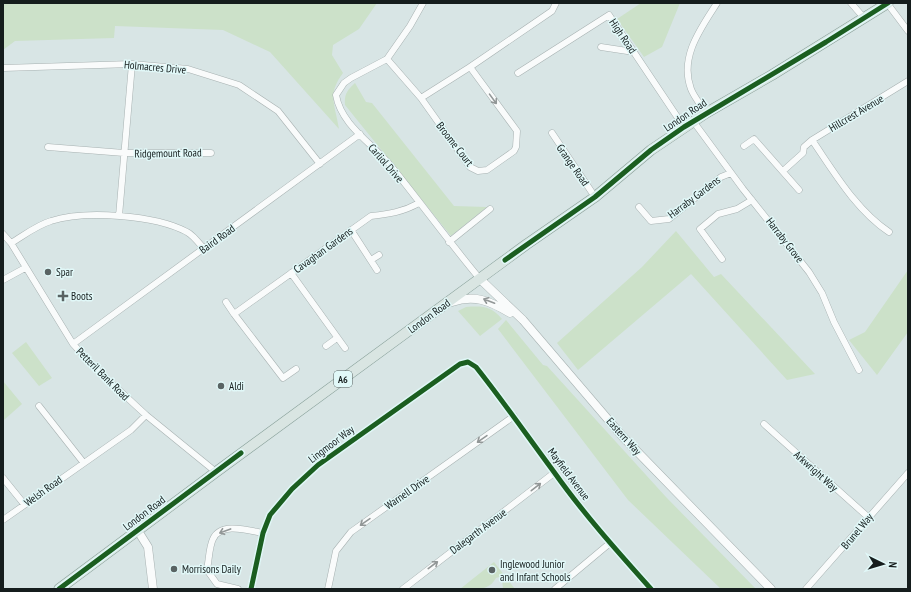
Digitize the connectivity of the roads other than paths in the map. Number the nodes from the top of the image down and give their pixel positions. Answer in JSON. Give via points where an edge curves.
{"nodes":[{"id":1,"x":423,"y":3,"type":"edge"},
{"id":2,"x":556,"y":3,"type":"edge"},
{"id":3,"x":717,"y":3,"type":"edge"},
{"id":4,"x":851,"y":3,"type":"edge"},
{"id":5,"x":887,"y":3,"type":"edge"},
{"id":6,"x":864,"y":18,"type":"junction"},
{"id":7,"x":908,"y":30,"type":"edge"},
{"id":8,"x":601,"y":47,"type":"dead end"},
{"id":9,"x":634,"y":52,"type":"junction"},
{"id":10,"x":387,"y":59,"type":"junction"},
{"id":11,"x":132,"y":64,"type":"junction"},
{"id":12,"x":470,"y":67,"type":"junction"},
{"id":13,"x":3,"y":68,"type":"edge"},
{"id":14,"x":518,"y":73,"type":"dead end"},
{"id":15,"x":908,"y":81,"type":"edge"},
{"id":16,"x":421,"y":98,"type":"junction"},
{"id":17,"x":706,"y":113,"type":"junction"},
{"id":18,"x":693,"y":121,"type":"junction"},
{"id":19,"x":684,"y":127,"type":"junction"},
{"id":20,"x":552,"y":133,"type":"dead end"},
{"id":21,"x":360,"y":134,"type":"junction"},
{"id":22,"x":812,"y":140,"type":"junction"},
{"id":23,"x":744,"y":146,"type":"dead end"},
{"id":24,"x":48,"y":147,"type":"dead end"},
{"id":25,"x":124,"y":153,"type":"junction"},
{"id":26,"x":211,"y":153,"type":"dead end"},
{"id":27,"x":320,"y":164,"type":"junction"},
{"id":28,"x":782,"y":171,"type":"junction"},
{"id":29,"x":731,"y":173,"type":"junction"},
{"id":30,"x":799,"y":190,"type":"dead end"},
{"id":31,"x":595,"y":197,"type":"junction"},
{"id":32,"x":752,"y":200,"type":"junction"},
{"id":33,"x":419,"y":203,"type":"junction"},
{"id":34,"x":639,"y":207,"type":"dead end"},
{"id":35,"x":490,"y":209,"type":"dead end"},
{"id":36,"x":119,"y":216,"type":"junction"},
{"id":37,"x":351,"y":230,"type":"junction"},
{"id":38,"x":889,"y":232,"type":"dead end"},
{"id":39,"x":3,"y":234,"type":"edge"},
{"id":40,"x":449,"y":242,"type":"junction"},
{"id":41,"x":10,"y":243,"type":"junction"},
{"id":42,"x":204,"y":249,"type":"junction"},
{"id":43,"x":379,"y":255,"type":"dead end"},
{"id":44,"x":722,"y":258,"type":"dead end"},
{"id":45,"x":371,"y":260,"type":"junction"},
{"id":46,"x":25,"y":268,"type":"junction"},
{"id":47,"x":377,"y":270,"type":"dead end"},
{"id":48,"x":291,"y":273,"type":"junction"},
{"id":49,"x":480,"y":279,"type":"junction"},
{"id":50,"x":3,"y":280,"type":"edge"},
{"id":51,"x":226,"y":302,"type":"dead end"},
{"id":52,"x":444,"y":305,"type":"junction"},
{"id":53,"x":234,"y":314,"type":"junction"},
{"id":54,"x":523,"y":320,"type":"junction"},
{"id":55,"x":337,"y":338,"type":"junction"},
{"id":56,"x":73,"y":344,"type":"junction"},
{"id":57,"x":326,"y":346,"type":"dead end"},
{"id":58,"x":346,"y":348,"type":"dead end"},
{"id":59,"x":476,"y":367,"type":"joint"},
{"id":60,"x":296,"y":369,"type":"dead end"},
{"id":61,"x":859,"y":370,"type":"dead end"},
{"id":62,"x":39,"y":406,"type":"dead end"},
{"id":63,"x":146,"y":415,"type":"junction"},
{"id":64,"x":514,"y":416,"type":"junction"},
{"id":65,"x":764,"y":424,"type":"dead end"},
{"id":66,"x":83,"y":462,"type":"junction"},
{"id":67,"x":216,"y":472,"type":"junction"},
{"id":68,"x":554,"y":473,"type":"junction"},
{"id":69,"x":908,"y":473,"type":"edge"},
{"id":70,"x":3,"y":478,"type":"edge"},
{"id":71,"x":24,"y":504,"type":"junction"},
{"id":72,"x":868,"y":517,"type":"junction"},
{"id":73,"x":3,"y":520,"type":"edge"},
{"id":74,"x":138,"y":531,"type":"junction"},
{"id":75,"x":264,"y":533,"type":"junction"},
{"id":76,"x":610,"y":543,"type":"junction"},
{"id":77,"x":59,"y":589,"type":"edge"},
{"id":78,"x":153,"y":589,"type":"edge"},
{"id":79,"x":238,"y":589,"type":"edge"},
{"id":80,"x":251,"y":589,"type":"edge"},
{"id":81,"x":328,"y":589,"type":"edge"},
{"id":82,"x":402,"y":589,"type":"edge"},
{"id":83,"x":555,"y":589,"type":"edge"},
{"id":84,"x":651,"y":589,"type":"edge"},
{"id":85,"x":771,"y":589,"type":"edge"},
{"id":86,"x":806,"y":589,"type":"edge"}],
"edges":[{"from":1,"to":10,"type":"street","name":"Carliol Drive"},
{"from":2,"to":12,"type":"street","via":[[552,11]]},
{"from":3,"to":17,"type":"street","via":[[697,34],[689,59],[691,89]]},
{"from":4,"to":6,"type":"street"},
{"from":5,"to":6,"type":"main road","name":"London Road","number":"A6"},
{"from":5,"to":7,"type":"street"},
{"from":6,"to":17,"type":"main road","name":"London Road","number":"A6"},
{"from":8,"to":9,"type":"street"},
{"from":9,"to":14,"type":"street","name":"High Road","via":[[609,15]]},
{"from":9,"to":19,"type":"street","name":"High Road"},
{"from":10,"to":16,"type":"street"},
{"from":10,"to":21,"type":"street","name":"Carliol Drive","via":[[351,78],[336,95],[342,113]]},
{"from":11,"to":13,"type":"street","name":"Holmacres Drive"},
{"from":11,"to":25,"type":"street","name":"Ridgemount Road"},
{"from":11,"to":27,"type":"street","name":"Holmacres Drive","via":[[188,69],[239,85],[278,111]]},
{"from":12,"to":16,"type":"street"},
{"from":12,"to":16,"type":"street","name":"Broome Court","one_way":true,"via":[[517,131],[514,151],[487,170],[478,171],[470,167]]},
{"from":15,"to":22,"type":"street","name":"Hillcrest Avenue"},
{"from":17,"to":18,"type":"main road","name":"London Road","number":"A6"},
{"from":18,"to":19,"type":"main road","name":"London Road","number":"A6"},
{"from":18,"to":29,"type":"street","name":"Harraby Grove"},
{"from":19,"to":31,"type":"main road","name":"London Road","number":"A6","via":[[650,150]]},
{"from":20,"to":31,"type":"street","name":"Grange Road"},
{"from":21,"to":27,"type":"street","name":"Baird Road"},
{"from":21,"to":33,"type":"street","name":"Carliol Drive","via":[[390,166]]},
{"from":22,"to":28,"type":"street","name":"Hillcrest Avenue","via":[[804,147],[803,153]]},
{"from":22,"to":38,"type":"street","via":[[834,173],[874,222]]},
{"from":23,"to":28,"type":"street","via":[[754,139]]},
{"from":24,"to":25,"type":"street","name":"Ridgemount Road"},
{"from":25,"to":26,"type":"street","name":"Ridgemount Road"},
{"from":25,"to":36,"type":"street","name":"Ridgemount Road"},
{"from":27,"to":42,"type":"street","name":"Baird Road"},
{"from":28,"to":30,"type":"street"},
{"from":29,"to":32,"type":"street","name":"Harraby Grove"},
{"from":29,"to":34,"type":"street","name":"Harraby Gardens","via":[[721,177],[669,219],[651,221]]},
{"from":31,"to":49,"type":"main road","name":"London Road","number":"A6"},
{"from":32,"to":44,"type":"street","via":[[737,209],[718,214],[700,229]]},
{"from":32,"to":61,"type":"street","name":"Harraby Grove","via":[[783,237],[822,293]]},
{"from":33,"to":37,"type":"street","name":"Cavaghan Gardens","via":[[393,214],[371,216]]},
{"from":33,"to":40,"type":"street","name":"Carliol Drive"},
{"from":35,"to":40,"type":"street"},
{"from":36,"to":41,"type":"street","via":[[75,217],[51,221]]},
{"from":36,"to":42,"type":"street","via":[[152,220],[188,232]]},
{"from":37,"to":45,"type":"street"},
{"from":37,"to":48,"type":"street","name":"Cavaghan Gardens"},
{"from":39,"to":41,"type":"street","name":"Petteril Bank Road"},
{"from":40,"to":49,"type":"street","name":"Carliol Drive"},
{"from":41,"to":46,"type":"street","name":"Petteril Bank Road"},
{"from":42,"to":56,"type":"street","name":"Baird Road"},
{"from":43,"to":45,"type":"street"},
{"from":45,"to":47,"type":"street"},
{"from":46,"to":50,"type":"street"},
{"from":46,"to":56,"type":"street","name":"Petteril Bank Road"},
{"from":48,"to":53,"type":"street","name":"Cavaghan Gardens"},
{"from":48,"to":55,"type":"street"},
{"from":49,"to":52,"type":"main road","name":"London Road","number":"A6"},
{"from":49,"to":54,"type":"street","name":"Eastern Way"},
{"from":51,"to":53,"type":"street"},
{"from":54,"to":52,"type":"street","one_way":true,"via":[[485,299],[460,299]]},
{"from":52,"to":67,"type":"main road","name":"London Road","number":"A6"},
{"from":53,"to":60,"type":"street","via":[[283,378]]},
{"from":54,"to":85,"type":"street","name":"Eastern Way","via":[[623,437]]},
{"from":55,"to":57,"type":"street"},
{"from":55,"to":58,"type":"street"},
{"from":56,"to":63,"type":"street","name":"Petteril Bank Road","via":[[94,368]]},
{"from":59,"to":64,"type":"street","name":"Mayfield Avenue"},
{"from":59,"to":75,"type":"street","name":"Lingmoor Way","via":[[468,362],[460,364],[318,465],[292,489],[270,515]]},
{"from":62,"to":66,"type":"street"},
{"from":63,"to":66,"type":"street","name":"Welsh Road","via":[[131,430]]},
{"from":63,"to":67,"type":"street","name":"Petteril Bank Road"},
{"from":64,"to":68,"type":"street","name":"Mayfield Avenue"},
{"from":64,"to":81,"type":"street","name":"Warnell Drive","one_way":true,"via":[[351,532],[336,551]]},
{"from":65,"to":72,"type":"street","name":"Arkwright Way"},
{"from":66,"to":71,"type":"street","name":"Welsh Road"},
{"from":67,"to":74,"type":"main road","name":"London Road","number":"A6"},
{"from":68,"to":76,"type":"street","name":"Mayfield Avenue"},
{"from":82,"to":68,"type":"street","name":"Dalegarth Avenue","one_way":true},
{"from":69,"to":72,"type":"street","name":"Brunel Way"},
{"from":70,"to":71,"type":"street"},
{"from":71,"to":73,"type":"street","name":"Welsh Road"},
{"from":72,"to":86,"type":"street","name":"Brunel Way"},
{"from":74,"to":77,"type":"main road","name":"London Road","number":"A6"},
{"from":74,"to":78,"type":"street","via":[[148,547]]},
{"from":75,"to":79,"type":"street","one_way":true,"via":[[231,528],[221,531],[214,538],[207,570],[217,584]]},
{"from":75,"to":80,"type":"street","name":"Lingmoor Way"},
{"from":76,"to":83,"type":"street"},
{"from":76,"to":84,"type":"street","name":"Mayfield Avenue"}]}
